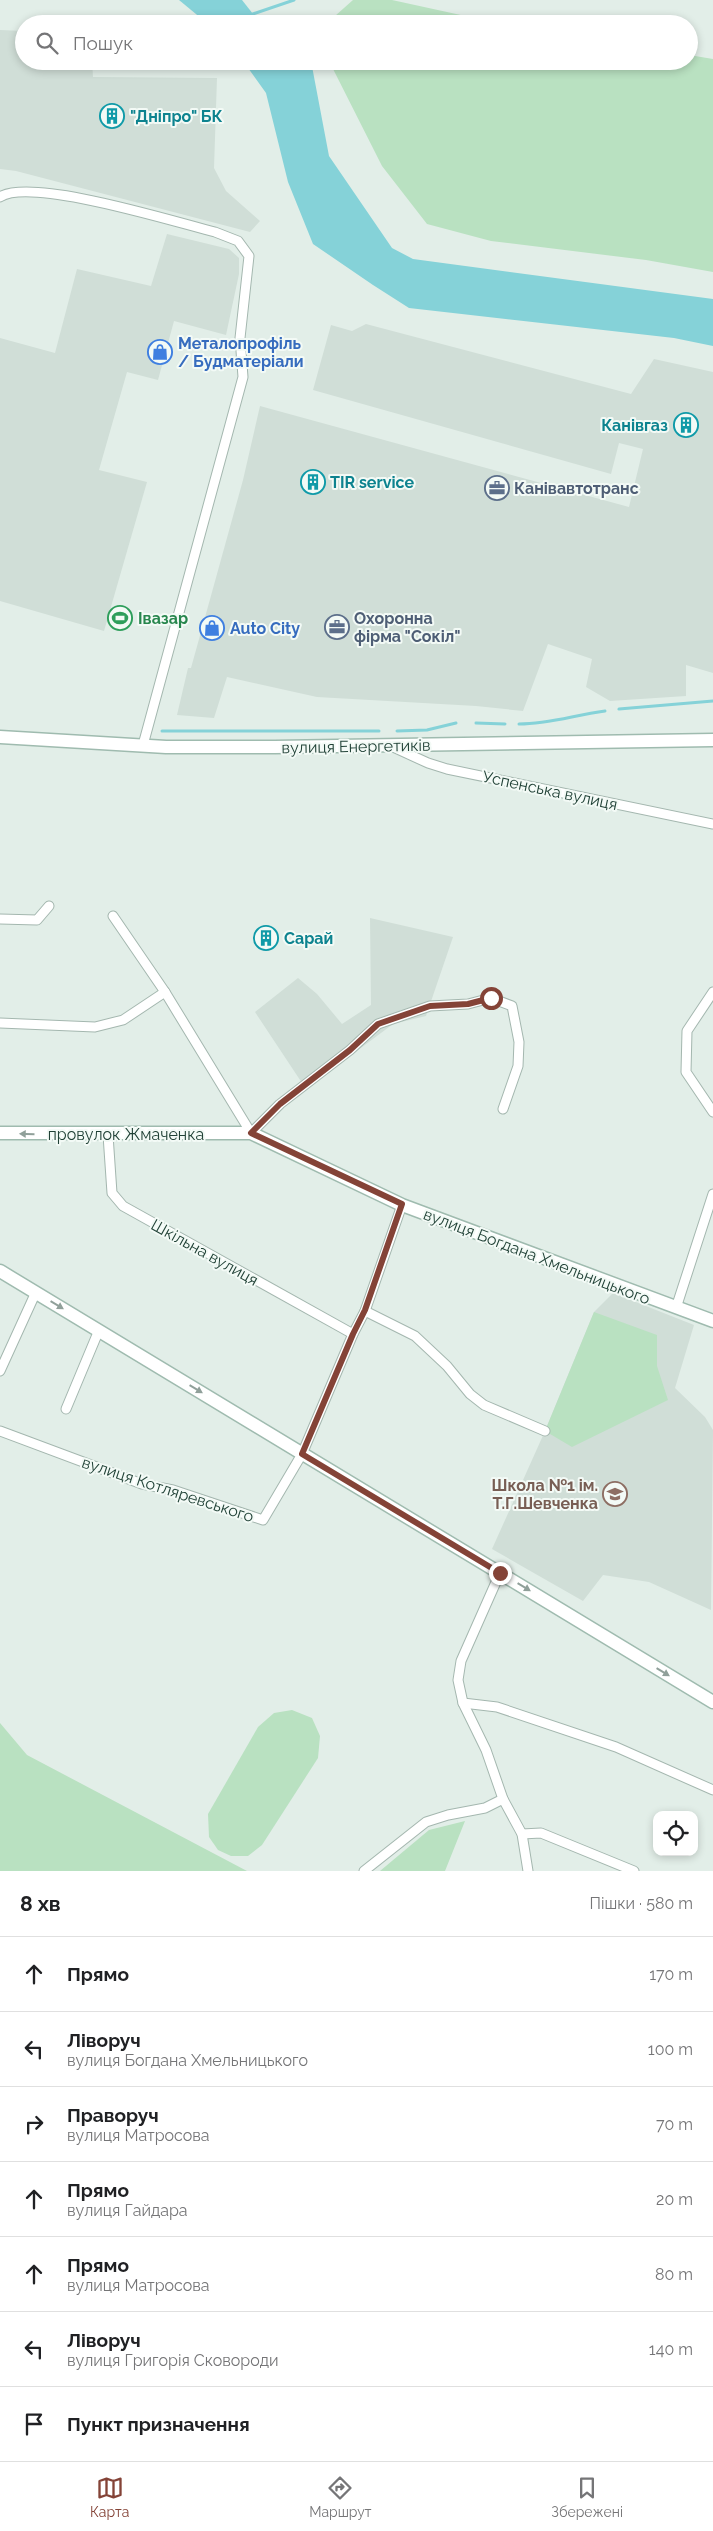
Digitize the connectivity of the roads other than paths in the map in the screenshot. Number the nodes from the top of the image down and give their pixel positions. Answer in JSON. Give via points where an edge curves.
{"nodes":[{"id":1,"x":0,"y":198,"type":"edge"},
{"id":2,"x":0,"y":737,"type":"edge"},
{"id":3,"x":713,"y":740,"type":"edge"},
{"id":4,"x":143,"y":745,"type":"junction"},
{"id":5,"x":390,"y":745,"type":"junction"},
{"id":6,"x":713,"y":824,"type":"edge"},
{"id":7,"x":49,"y":906,"type":"dead end"},
{"id":8,"x":113,"y":916,"type":"dead end"},
{"id":9,"x":0,"y":920,"type":"edge"},
{"id":10,"x":166,"y":992,"type":"junction"},
{"id":11,"x":713,"y":992,"type":"edge"},
{"id":12,"x":0,"y":1023,"type":"edge"},
{"id":13,"x":503,"y":1109,"type":"dead end"},
{"id":14,"x":713,"y":1112,"type":"edge"},
{"id":15,"x":0,"y":1133,"type":"edge"},
{"id":16,"x":251,"y":1133,"type":"junction"},
{"id":17,"x":108,"y":1135,"type":"junction"},
{"id":18,"x":713,"y":1194,"type":"edge"},
{"id":19,"x":402,"y":1204,"type":"junction"},
{"id":20,"x":0,"y":1271,"type":"edge"},
{"id":21,"x":36,"y":1292,"type":"junction"},
{"id":22,"x":676,"y":1308,"type":"junction"},
{"id":23,"x":365,"y":1310,"type":"junction"},
{"id":24,"x":713,"y":1321,"type":"edge"},
{"id":25,"x":99,"y":1330,"type":"junction"},
{"id":26,"x":353,"y":1334,"type":"junction"},
{"id":27,"x":0,"y":1371,"type":"edge"},
{"id":28,"x":66,"y":1409,"type":"dead end"},
{"id":29,"x":0,"y":1431,"type":"edge"},
{"id":30,"x":545,"y":1431,"type":"dead end"},
{"id":31,"x":302,"y":1454,"type":"junction"},
{"id":32,"x":500,"y":1573,"type":"junction"},
{"id":33,"x":713,"y":1702,"type":"edge"},
{"id":34,"x":464,"y":1703,"type":"junction"},
{"id":35,"x":713,"y":1790,"type":"edge"},
{"id":36,"x":503,"y":1799,"type":"junction"},
{"id":37,"x":522,"y":1834,"type":"junction"},
{"id":38,"x":364,"y":1871,"type":"edge"},
{"id":39,"x":528,"y":1871,"type":"edge"},
{"id":40,"x":634,"y":1871,"type":"edge"}],
"edges":[{"from":1,"to":4,"type":"street","via":[[8,192],[62,194],[215,232],[238,241],[249,256],[240,338],[243,377]]},
{"from":2,"to":4,"type":"street","name":"вулиця Енергетиків"},
{"from":3,"to":5,"type":"street","name":"вулиця Енергетиків"},
{"from":4,"to":5,"type":"street","name":"вулиця Енергетиків"},
{"from":5,"to":6,"type":"street","name":"Успенська вулиця","via":[[447,769]]},
{"from":7,"to":9,"type":"street","via":[[37,920]]},
{"from":8,"to":10,"type":"street"},
{"from":10,"to":12,"type":"street","via":[[123,1020],[95,1027]]},
{"from":10,"to":16,"type":"street"},
{"from":11,"to":14,"type":"street","via":[[687,1030],[686,1072]]},
{"from":13,"to":16,"type":"street","via":[[518,1066],[519,1042],[512,1006],[491,998],[468,1004],[430,1006],[378,1024],[280,1104]]},
{"from":17,"to":15,"type":"street","name":"провулок Жмаченка","one_way":true},
{"from":16,"to":17,"type":"street","name":"провулок Жмаченка"},
{"from":16,"to":19,"type":"street","name":"вулиця Богдана Хмельницького"},
{"from":17,"to":26,"type":"street","name":"Шкільна вулиця","via":[[112,1193],[123,1206]]},
{"from":18,"to":22,"type":"street"},
{"from":19,"to":22,"type":"street","name":"вулиця Богдана Хмельницького"},
{"from":19,"to":23,"type":"street"},
{"from":20,"to":21,"type":"street"},
{"from":21,"to":25,"type":"street","one_way":true},
{"from":21,"to":27,"type":"street"},
{"from":22,"to":24,"type":"street","name":"вулиця Богдана Хмельницького"},
{"from":23,"to":26,"type":"street"},
{"from":23,"to":30,"type":"street","via":[[415,1336],[484,1405]]},
{"from":25,"to":28,"type":"street"},
{"from":25,"to":31,"type":"street","one_way":true},
{"from":26,"to":31,"type":"street"},
{"from":29,"to":31,"type":"street","name":"вулиця Котляревського","via":[[142,1484],[173,1490],[264,1520]]},
{"from":31,"to":32,"type":"street"},
{"from":32,"to":33,"type":"street","one_way":true},
{"from":32,"to":34,"type":"street","via":[[461,1661],[458,1680]]},
{"from":34,"to":35,"type":"street","via":[[497,1706],[616,1747]]},
{"from":34,"to":36,"type":"street","via":[[486,1750]]},
{"from":36,"to":37,"type":"street"},
{"from":36,"to":38,"type":"street","via":[[485,1808],[426,1822]]},
{"from":37,"to":39,"type":"street"},
{"from":37,"to":40,"type":"street","via":[[541,1833]]}]}
